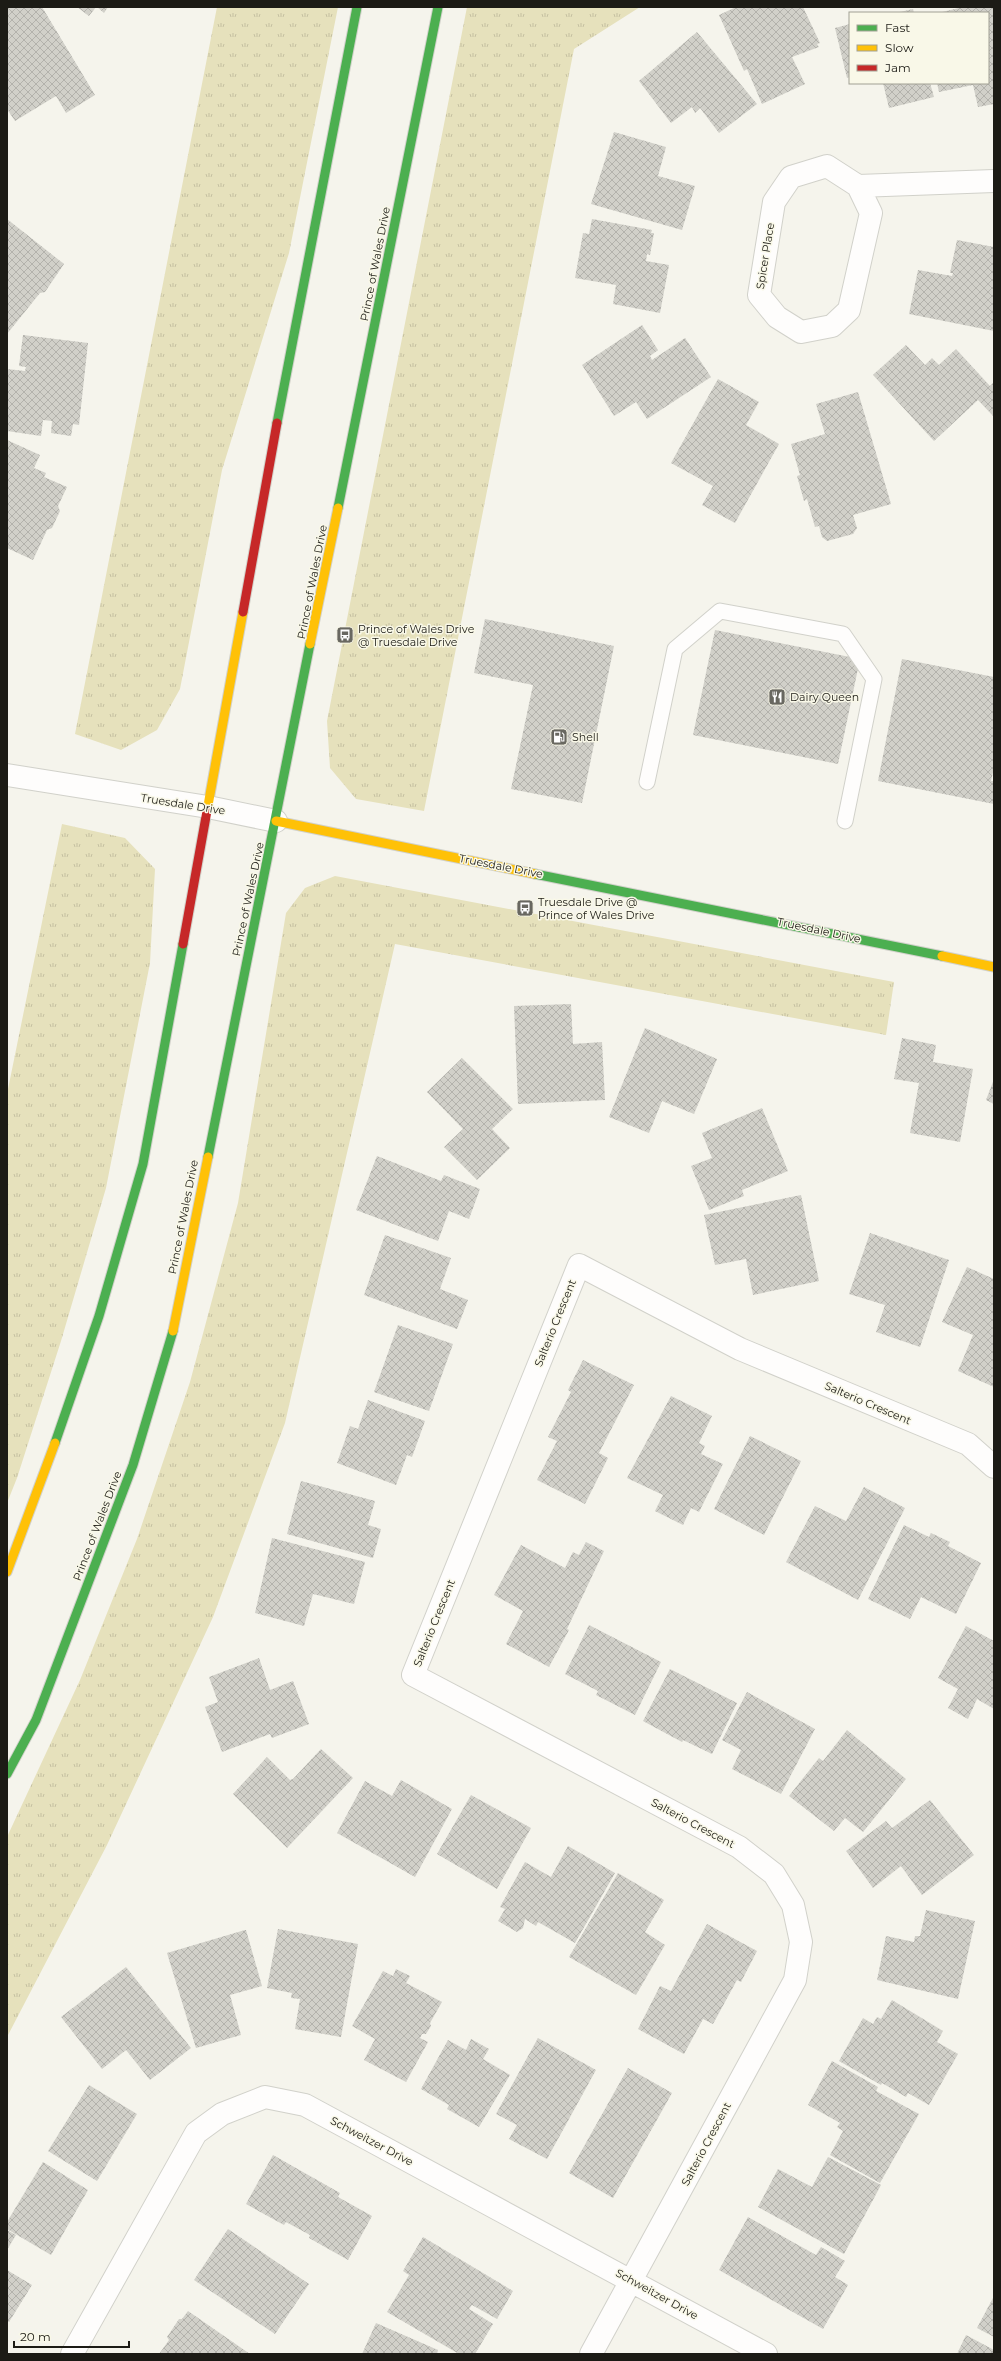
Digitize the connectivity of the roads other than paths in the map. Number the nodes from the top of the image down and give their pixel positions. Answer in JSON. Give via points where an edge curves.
{"nodes":[{"id":1,"x":358,"y":7,"type":"edge"},
{"id":2,"x":438,"y":7,"type":"edge"},
{"id":3,"x":994,"y":181,"type":"edge"},
{"id":4,"x":858,"y":186,"type":"junction"},
{"id":5,"x":7,"y":775,"type":"edge"},
{"id":6,"x":647,"y":782,"type":"dead end"},
{"id":7,"x":208,"y":807,"type":"junction"},
{"id":8,"x":276,"y":821,"type":"junction"},
{"id":9,"x":845,"y":821,"type":"dead end"},
{"id":10,"x":994,"y":967,"type":"edge"},
{"id":11,"x":994,"y":1467,"type":"edge"},
{"id":12,"x":7,"y":1572,"type":"edge"},
{"id":13,"x":7,"y":1774,"type":"edge"},
{"id":14,"x":632,"y":2280,"type":"junction"},
{"id":15,"x":72,"y":2354,"type":"edge"},
{"id":16,"x":591,"y":2354,"type":"edge"},
{"id":17,"x":766,"y":2354,"type":"edge"}],
"edges":[{"from":1,"to":7,"type":"main road","via":[[290,350]]},
{"from":2,"to":8,"type":"main road","name":"Prince of Wales Drive"},
{"from":3,"to":4,"type":"street"},
{"from":4,"to":4,"type":"street","name":"Spicer Place","via":[[827,166],[791,177],[774,202],[759,295],[777,317],[801,332],[832,326],[849,310],[871,212]]},
{"from":5,"to":7,"type":"street","name":"Truesdale Drive"},
{"from":6,"to":9,"type":"lane","via":[[675,649],[720,611],[842,634],[874,680]]},
{"from":7,"to":8,"type":"street","name":"Truesdale Drive"},
{"from":7,"to":12,"type":"main road","via":[[143,1164],[96,1323],[42,1485]]},
{"from":8,"to":10,"type":"main road","name":"Truesdale Drive"},
{"from":8,"to":13,"type":"main road","name":"Prince of Wales Drive","via":[[171,1340],[125,1487],[36,1720]]},
{"from":11,"to":14,"type":"street","name":"Salterio Crescent","via":[[968,1444],[740,1349],[579,1265],[413,1675],[739,1847],[774,1874],[793,1905],[801,1942],[794,1980]]},
{"from":14,"to":15,"type":"street","name":"Schweitzer Drive","via":[[305,2105],[265,2097],[222,2114],[196,2133]]},
{"from":14,"to":16,"type":"street"},
{"from":14,"to":17,"type":"street","name":"Schweitzer Drive"}]}
